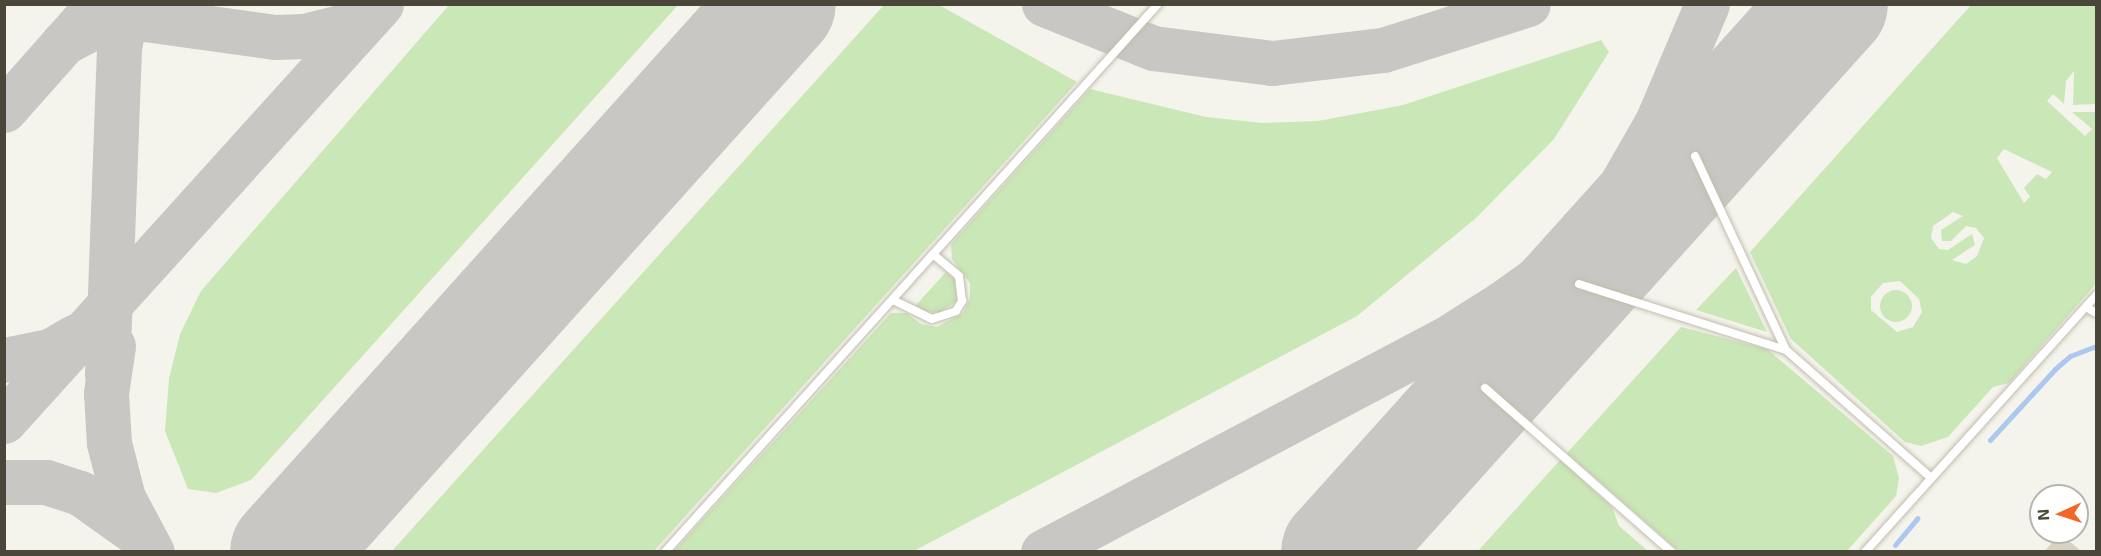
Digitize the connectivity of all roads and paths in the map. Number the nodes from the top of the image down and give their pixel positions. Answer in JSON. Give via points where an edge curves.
{"nodes":[{"id":1,"x":1158,"y":4,"type":"edge"},
{"id":2,"x":1695,"y":156,"type":"dead end"},
{"id":3,"x":933,"y":254,"type":"junction"},
{"id":4,"x":1579,"y":284,"type":"dead end"},
{"id":5,"x":2097,"y":295,"type":"edge"},
{"id":6,"x":893,"y":300,"type":"junction"},
{"id":7,"x":2086,"y":307,"type":"junction"},
{"id":8,"x":2097,"y":313,"type":"edge"},
{"id":9,"x":1786,"y":350,"type":"junction"},
{"id":10,"x":1485,"y":388,"type":"dead end"},
{"id":11,"x":1931,"y":478,"type":"junction"},
{"id":12,"x":664,"y":552,"type":"edge"},
{"id":13,"x":1672,"y":552,"type":"edge"},
{"id":14,"x":1865,"y":552,"type":"edge"}],
"edges":[{"from":1,"to":3,"type":"lane"},
{"from":2,"to":9,"type":"lane"},
{"from":3,"to":6,"type":"lane"},
{"from":3,"to":6,"type":"lane","via":[[959,276],[962,301],[956,311],[932,319]]},
{"from":4,"to":9,"type":"lane"},
{"from":5,"to":7,"type":"lane"},
{"from":6,"to":12,"type":"lane"},
{"from":7,"to":8,"type":"lane"},
{"from":7,"to":11,"type":"lane"},
{"from":9,"to":11,"type":"lane"},
{"from":10,"to":13,"type":"lane"},
{"from":11,"to":14,"type":"lane"}]}
